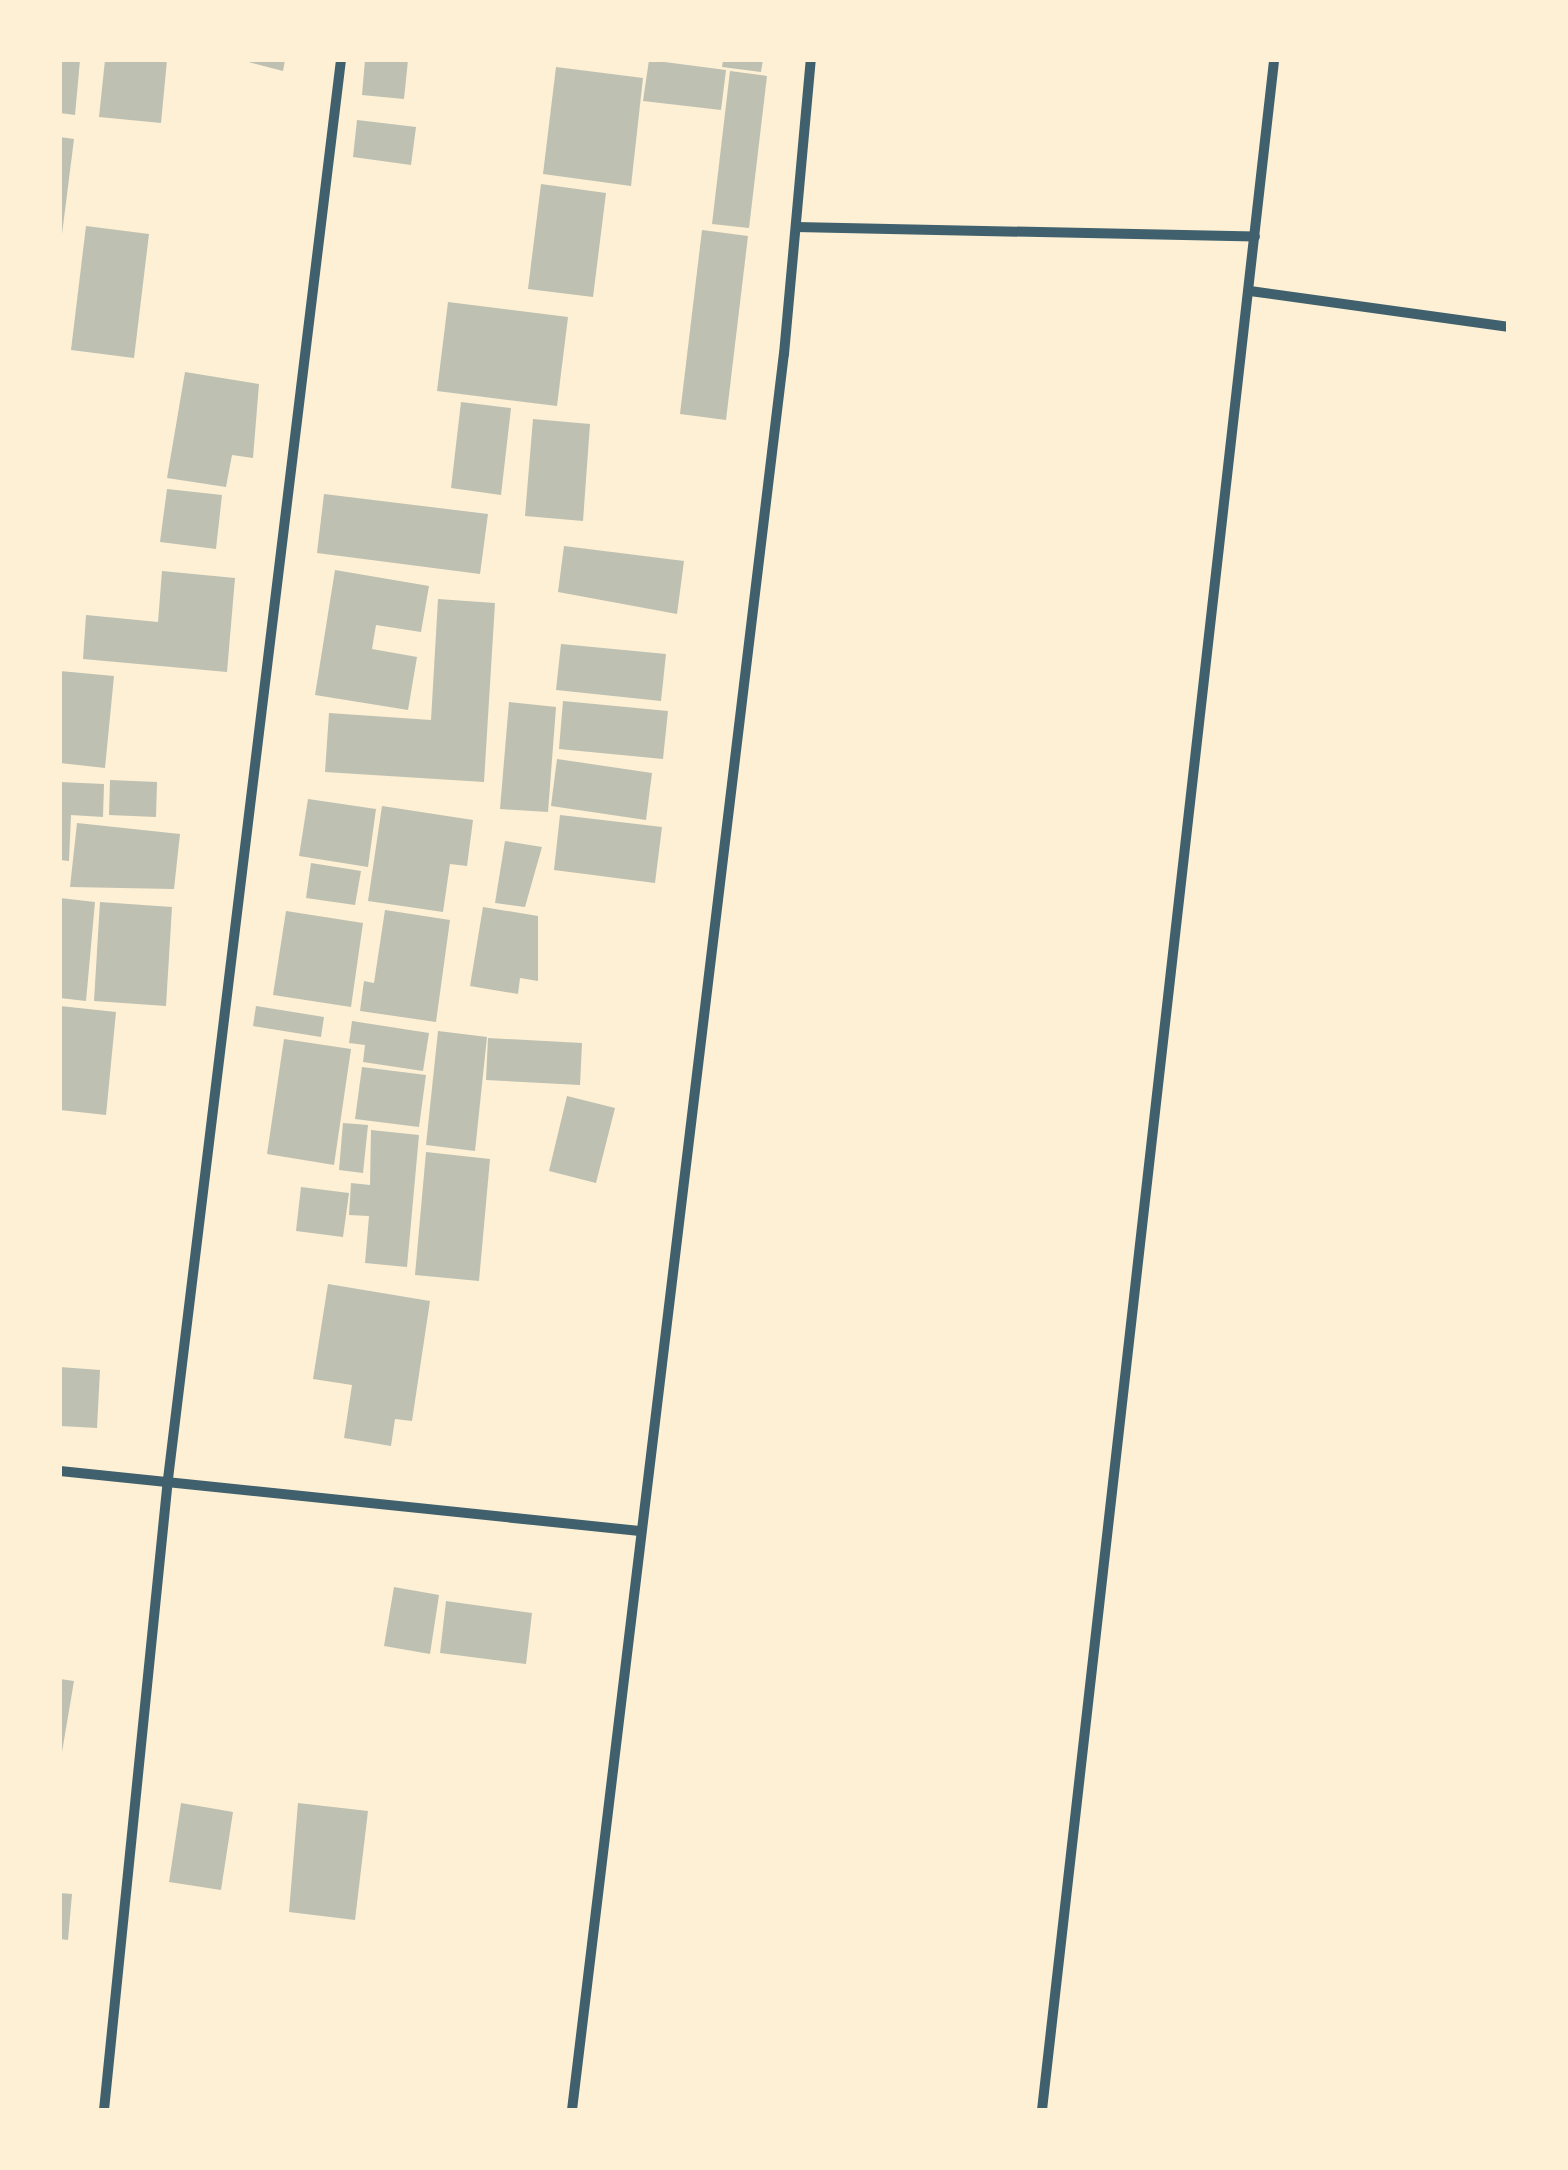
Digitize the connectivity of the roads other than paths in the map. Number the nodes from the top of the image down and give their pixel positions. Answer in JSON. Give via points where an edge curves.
{"nodes":[{"id":1,"x":341,"y":60,"type":"edge"},
{"id":2,"x":810,"y":60,"type":"edge"},
{"id":3,"x":1274,"y":60,"type":"edge"},
{"id":4,"x":796,"y":227,"type":"junction"},
{"id":5,"x":1255,"y":237,"type":"junction"},
{"id":6,"x":1250,"y":290,"type":"junction"},
{"id":7,"x":1508,"y":326,"type":"edge"},
{"id":8,"x":60,"y":1471,"type":"edge"},
{"id":9,"x":168,"y":1480,"type":"junction"},
{"id":10,"x":640,"y":1531,"type":"junction"},
{"id":11,"x":104,"y":2110,"type":"edge"},
{"id":12,"x":572,"y":2110,"type":"edge"},
{"id":13,"x":1042,"y":2110,"type":"edge"}],
"edges":[{"from":1,"to":9,"type":"street"},
{"from":2,"to":4,"type":"street"},
{"from":3,"to":5,"type":"street"},
{"from":4,"to":5,"type":"street"},
{"from":4,"to":10,"type":"street"},
{"from":5,"to":6,"type":"street"},
{"from":6,"to":7,"type":"street"},
{"from":6,"to":13,"type":"street"},
{"from":8,"to":9,"type":"street"},
{"from":9,"to":10,"type":"street"},
{"from":9,"to":11,"type":"street"},
{"from":10,"to":12,"type":"street"}]}
